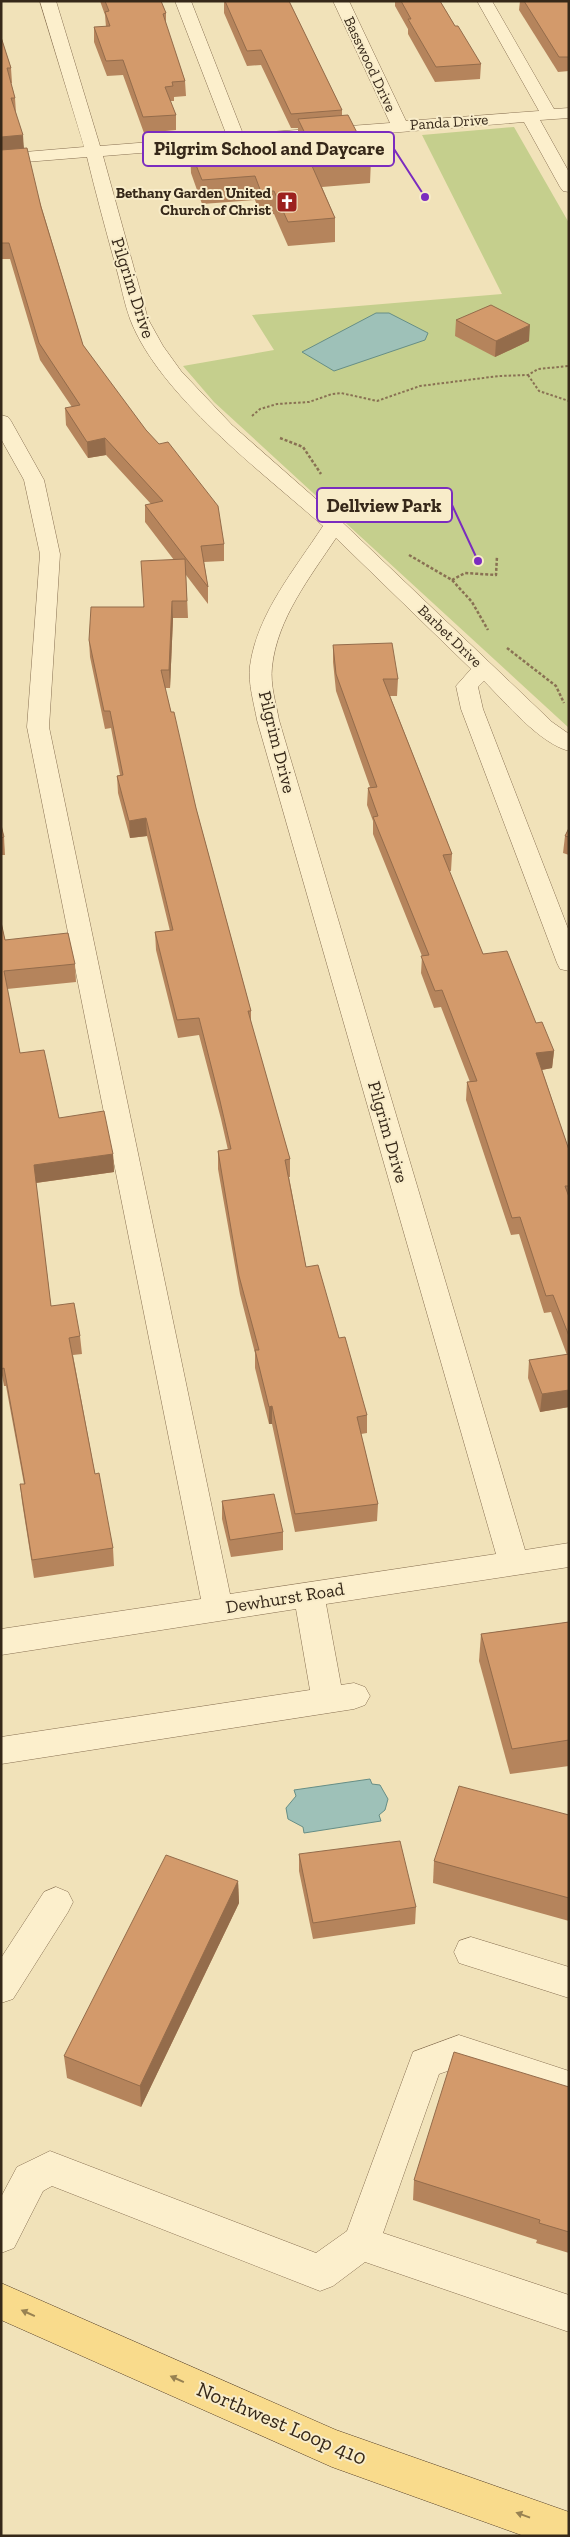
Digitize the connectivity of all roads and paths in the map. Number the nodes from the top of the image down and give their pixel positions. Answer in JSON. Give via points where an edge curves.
{"nodes":[{"id":1,"x":48,"y":1,"type":"edge"},
{"id":2,"x":183,"y":1,"type":"edge"},
{"id":3,"x":341,"y":1,"type":"edge"},
{"id":4,"x":484,"y":1,"type":"edge"},
{"id":5,"x":569,"y":113,"type":"edge"},
{"id":6,"x":549,"y":114,"type":"junction"},
{"id":7,"x":529,"y":116,"type":"junction"},
{"id":8,"x":400,"y":126,"type":"junction"},
{"id":9,"x":237,"y":139,"type":"junction"},
{"id":10,"x":93,"y":150,"type":"junction"},
{"id":11,"x":1,"y":159,"type":"edge"},
{"id":12,"x":569,"y":187,"type":"edge"},
{"id":13,"x":569,"y":366,"type":"edge"},
{"id":14,"x":528,"y":375,"type":"junction"},
{"id":15,"x":569,"y":402,"type":"edge"},
{"id":16,"x":250,"y":419,"type":"dead end"},
{"id":17,"x":1,"y":422,"type":"edge"},
{"id":18,"x":277,"y":437,"type":"dead end"},
{"id":19,"x":323,"y":477,"type":"dead end"},
{"id":20,"x":347,"y":497,"type":"dead end"},
{"id":21,"x":419,"y":509,"type":"dead end"},
{"id":22,"x":369,"y":512,"type":"junction"},
{"id":23,"x":334,"y":525,"type":"junction"},
{"id":24,"x":374,"y":526,"type":"dead end"},
{"id":25,"x":401,"y":551,"type":"dead end"},
{"id":26,"x":497,"y":556,"type":"dead end"},
{"id":27,"x":452,"y":580,"type":"junction"},
{"id":28,"x":489,"y":632,"type":"dead end"},
{"id":29,"x":506,"y":647,"type":"dead end"},
{"id":30,"x":484,"y":669,"type":"junction"},
{"id":31,"x":566,"y":709,"type":"dead end"},
{"id":32,"x":569,"y":744,"type":"edge"},
{"id":33,"x":569,"y":963,"type":"edge"},
{"id":34,"x":569,"y":1555,"type":"edge"},
{"id":35,"x":514,"y":1563,"type":"junction"},
{"id":36,"x":309,"y":1595,"type":"junction"},
{"id":37,"x":218,"y":1609,"type":"junction"},
{"id":38,"x":1,"y":1642,"type":"edge"},
{"id":39,"x":1,"y":1751,"type":"edge"},
{"id":40,"x":56,"y":1902,"type":"dead end"},
{"id":41,"x":470,"y":1952,"type":"dead end"},
{"id":42,"x":569,"y":1983,"type":"edge"},
{"id":43,"x":1,"y":1988,"type":"edge"},
{"id":44,"x":569,"y":2087,"type":"edge"},
{"id":45,"x":1,"y":2235,"type":"edge"},
{"id":46,"x":361,"y":2243,"type":"junction"},
{"id":47,"x":1,"y":2301,"type":"edge"},
{"id":48,"x":569,"y":2314,"type":"edge"},
{"id":49,"x":569,"y":2532,"type":"edge"}],
"edges":[{"from":1,"to":10,"type":"street","name":"Pilgrim Drive"},
{"from":2,"to":9,"type":"street"},
{"from":3,"to":8,"type":"street","name":"Basswood Drive"},
{"from":4,"to":6,"type":"street"},
{"from":5,"to":6,"type":"street","name":"Panda Drive"},
{"from":6,"to":7,"type":"street","name":"Panda Drive"},
{"from":7,"to":8,"type":"street","name":"Panda Drive"},
{"from":7,"to":12,"type":"street"},
{"from":8,"to":9,"type":"street","name":"Panda Drive"},
{"from":9,"to":10,"type":"street","name":"Panda Drive"},
{"from":10,"to":11,"type":"street","name":"Panda Drive"},
{"from":10,"to":23,"type":"street","name":"Pilgrim Drive","via":[[139,319],[159,358],[227,430]]},
{"from":13,"to":14,"type":"path","via":[[538,369]]},
{"from":14,"to":15,"type":"path","via":[[539,392]]},
{"from":14,"to":16,"type":"path","via":[[420,386],[377,400],[332,394],[309,402],[277,404],[260,409]]},
{"from":17,"to":37,"type":"street","via":[[34,480],[50,554],[38,727]]},
{"from":18,"to":19,"type":"path","via":[[303,447]]},
{"from":20,"to":22,"type":"path"},
{"from":21,"to":22,"type":"path","via":[[398,507]]},
{"from":22,"to":24,"type":"path"},
{"from":23,"to":30,"type":"street","name":"Barbet Drive"},
{"from":23,"to":35,"type":"street","name":"Pilgrim Drive","via":[[273,622],[261,668],[263,694]]},
{"from":25,"to":27,"type":"path"},
{"from":26,"to":27,"type":"path","via":[[496,575],[464,573]]},
{"from":27,"to":28,"type":"path","via":[[472,602]]},
{"from":29,"to":31,"type":"path","via":[[556,686]]},
{"from":30,"to":32,"type":"street","name":"Barbet Drive","via":[[544,727]]},
{"from":30,"to":33,"type":"street","via":[[467,686],[472,709]]},
{"from":34,"to":35,"type":"street","name":"Dewhurst Road"},
{"from":35,"to":36,"type":"street","name":"Dewhurst Road"},
{"from":36,"to":37,"type":"street","name":"Dewhurst Road"},
{"from":36,"to":39,"type":"street","via":[[341,1698]]},
{"from":37,"to":38,"type":"street","name":"Dewhurst Road"},
{"from":40,"to":43,"type":"street"},
{"from":41,"to":42,"type":"street"},
{"from":44,"to":46,"type":"street","via":[[459,2051],[425,2063]]},
{"from":45,"to":46,"type":"street","via":[[30,2179],[50,2168],[320,2273]]},
{"from":46,"to":48,"type":"street"},
{"from":49,"to":47,"type":"main road","name":"Northwest Loop 410","one_way":true,"via":[[332,2448]]}]}
